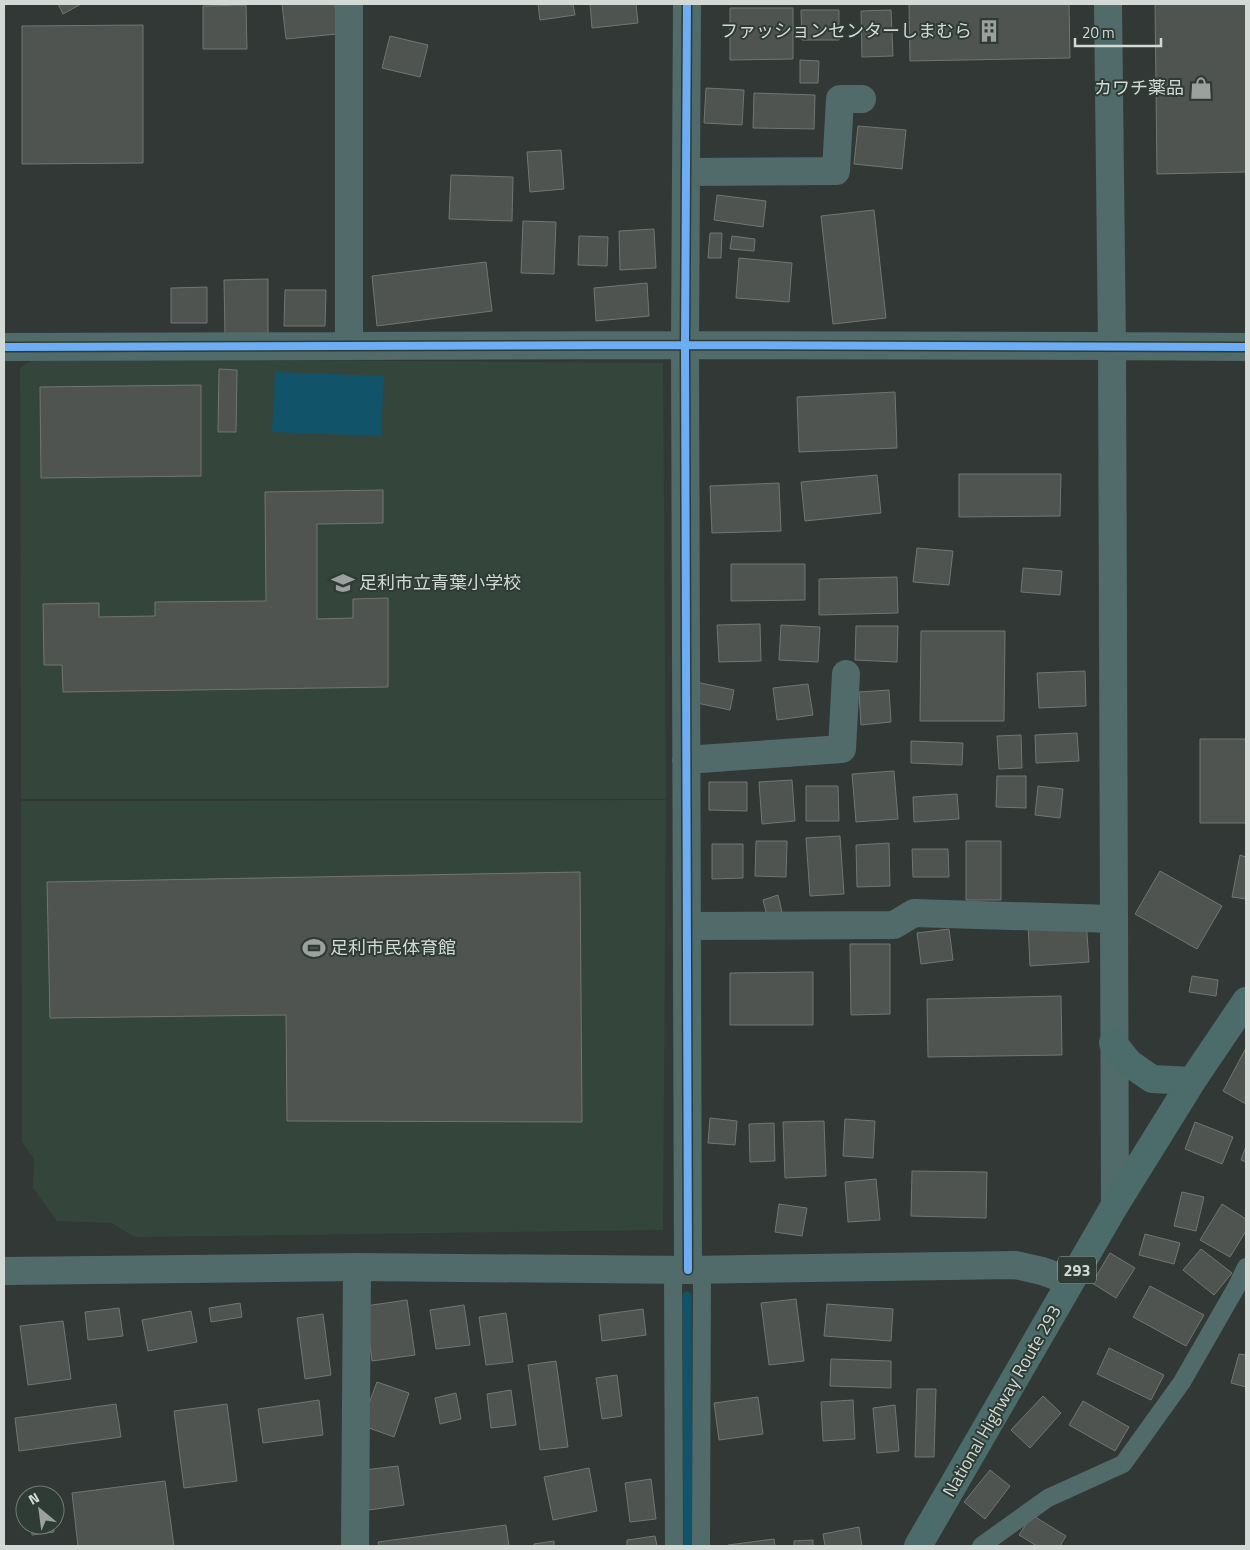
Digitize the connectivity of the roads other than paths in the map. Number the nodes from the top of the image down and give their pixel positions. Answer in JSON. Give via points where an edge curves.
{"nodes":[{"id":1,"x":349,"y":4,"type":"edge"},
{"id":2,"x":687,"y":4,"type":"edge"},
{"id":3,"x":1108,"y":4,"type":"edge"},
{"id":4,"x":862,"y":99,"type":"dead end"},
{"id":5,"x":686,"y":172,"type":"junction"},
{"id":6,"x":685,"y":345,"type":"junction"},
{"id":7,"x":349,"y":346,"type":"junction"},
{"id":8,"x":1112,"y":346,"type":"junction"},
{"id":9,"x":4,"y":347,"type":"edge"},
{"id":10,"x":1246,"y":347,"type":"edge"},
{"id":11,"x":846,"y":674,"type":"dead end"},
{"id":12,"x":686,"y":760,"type":"junction"},
{"id":13,"x":1113,"y":919,"type":"junction"},
{"id":14,"x":687,"y":926,"type":"junction"},
{"id":15,"x":1246,"y":1001,"type":"edge"},
{"id":16,"x":1113,"y":1043,"type":"junction"},
{"id":17,"x":1192,"y":1081,"type":"junction"},
{"id":18,"x":1115,"y":1205,"type":"junction"},
{"id":19,"x":357,"y":1267,"type":"junction"},
{"id":20,"x":688,"y":1269,"type":"junction"},
{"id":21,"x":4,"y":1271,"type":"edge"},
{"id":22,"x":1244,"y":1275,"type":"edge"},
{"id":23,"x":1070,"y":1281,"type":"junction"},
{"id":24,"x":355,"y":1546,"type":"edge"},
{"id":25,"x":674,"y":1546,"type":"edge"},
{"id":26,"x":701,"y":1546,"type":"edge"},
{"id":27,"x":918,"y":1546,"type":"edge"},
{"id":28,"x":981,"y":1546,"type":"edge"}],
"edges":[{"from":1,"to":7,"type":"street"},
{"from":2,"to":5,"type":"street"},
{"from":3,"to":8,"type":"street"},
{"from":4,"to":5,"type":"street","via":[[840,99],[836,171]]},
{"from":5,"to":6,"type":"street"},
{"from":6,"to":7,"type":"street"},
{"from":6,"to":8,"type":"street"},
{"from":6,"to":12,"type":"street"},
{"from":7,"to":9,"type":"street"},
{"from":8,"to":10,"type":"street"},
{"from":8,"to":13,"type":"street"},
{"from":11,"to":12,"type":"street","via":[[842,749]]},
{"from":12,"to":14,"type":"street"},
{"from":13,"to":14,"type":"street","via":[[914,913],[894,925]]},
{"from":13,"to":16,"type":"street"},
{"from":14,"to":20,"type":"street"},
{"from":15,"to":17,"type":"highway","name":"National Highway Route 293","number":"293"},
{"from":16,"to":17,"type":"highway","via":[[1129,1063],[1152,1079]]},
{"from":16,"to":18,"type":"street"},
{"from":17,"to":18,"type":"highway","name":"National Highway Route 293","number":"293"},
{"from":18,"to":23,"type":"highway","name":"National Highway Route 293","number":"293"},
{"from":19,"to":20,"type":"street"},
{"from":19,"to":21,"type":"street"},
{"from":19,"to":24,"type":"street"},
{"from":20,"to":23,"type":"street","via":[[1015,1265]]},
{"from":20,"to":25,"type":"lane"},
{"from":20,"to":26,"type":"lane"},
{"from":22,"to":28,"type":"lane","via":[[1182,1382],[1123,1464],[1048,1498]]},
{"from":23,"to":27,"type":"highway","name":"National Highway Route 293","number":"293"}]}
